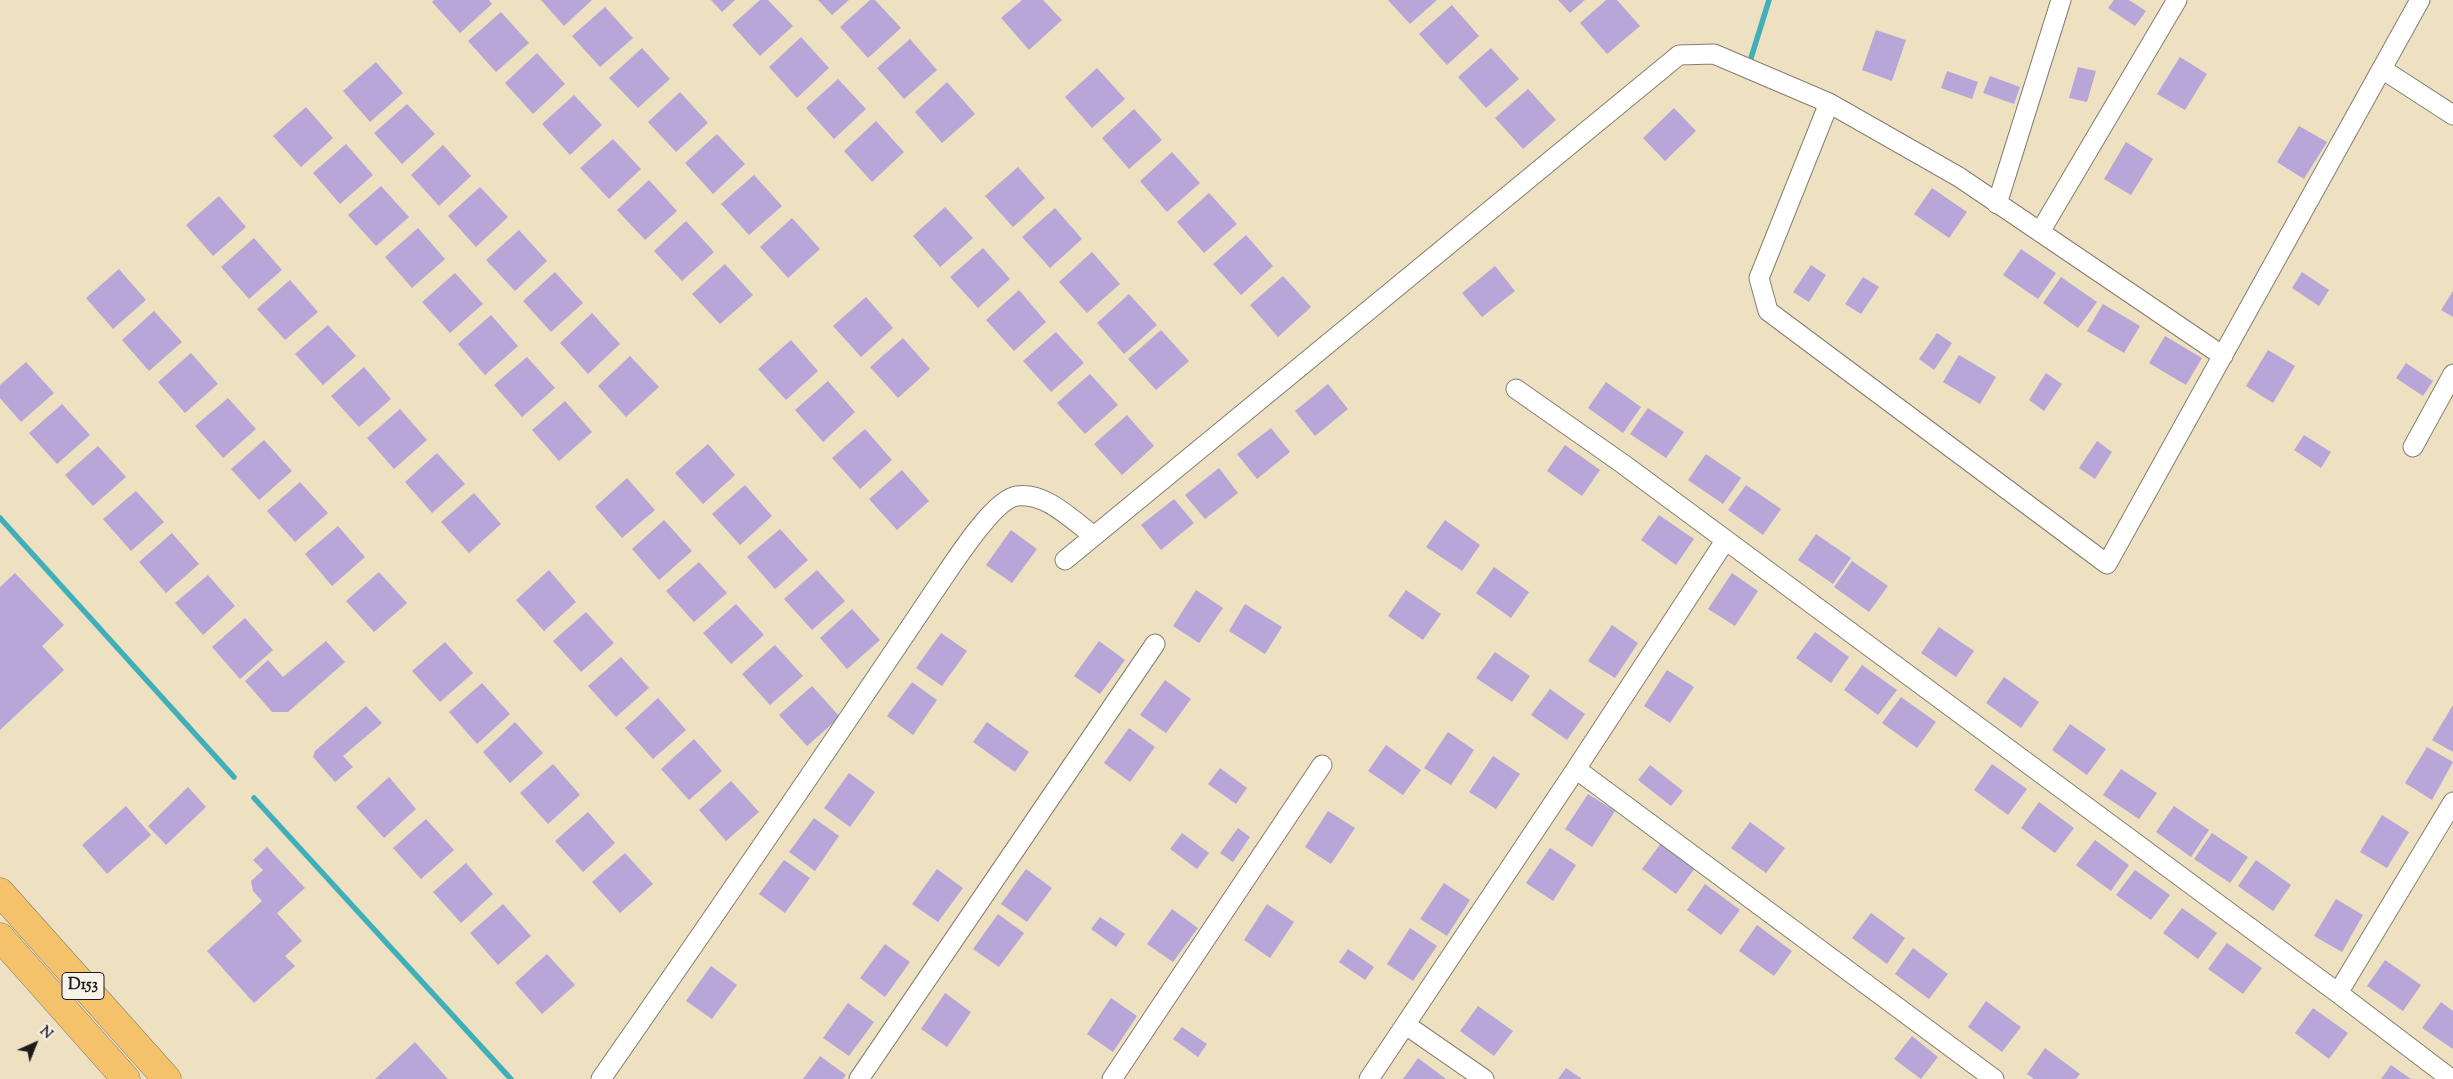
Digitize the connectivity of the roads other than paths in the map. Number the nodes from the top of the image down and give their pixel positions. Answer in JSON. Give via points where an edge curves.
{"nodes":[{"id":1,"x":2061,"y":0,"type":"edge"},
{"id":2,"x":2178,"y":0,"type":"edge"},
{"id":3,"x":2420,"y":0,"type":"edge"},
{"id":4,"x":2382,"y":70,"type":"junction"},
{"id":5,"x":1829,"y":103,"type":"junction"},
{"id":6,"x":2453,"y":115,"type":"edge"},
{"id":7,"x":1997,"y":204,"type":"junction"},
{"id":8,"x":2040,"y":232,"type":"junction"},
{"id":9,"x":2223,"y":356,"type":"junction"},
{"id":10,"x":2453,"y":374,"type":"edge"},
{"id":11,"x":1516,"y":389,"type":"dead end"},
{"id":12,"x":2413,"y":446,"type":"dead end"},
{"id":13,"x":1094,"y":536,"type":"junction"},
{"id":14,"x":1725,"y":541,"type":"junction"},
{"id":15,"x":1065,"y":560,"type":"dead end"},
{"id":16,"x":1155,"y":644,"type":"dead end"},
{"id":17,"x":1322,"y":765,"type":"dead end"},
{"id":18,"x":1576,"y":770,"type":"junction"},
{"id":19,"x":2453,"y":802,"type":"edge"},
{"id":20,"x":0,"y":892,"type":"edge"},
{"id":21,"x":0,"y":937,"type":"edge"},
{"id":22,"x":2338,"y":993,"type":"junction"},
{"id":23,"x":1406,"y":1025,"type":"junction"},
{"id":24,"x":126,"y":1079,"type":"edge"},
{"id":25,"x":167,"y":1079,"type":"edge"},
{"id":26,"x":601,"y":1079,"type":"edge"},
{"id":27,"x":859,"y":1079,"type":"edge"},
{"id":28,"x":1112,"y":1079,"type":"edge"},
{"id":29,"x":1369,"y":1079,"type":"edge"},
{"id":30,"x":1484,"y":1079,"type":"edge"},
{"id":31,"x":1994,"y":1079,"type":"edge"},
{"id":32,"x":2451,"y":1079,"type":"edge"}],
"edges":[{"from":1,"to":7,"type":"street"},
{"from":2,"to":8,"type":"street"},
{"from":3,"to":4,"type":"street"},
{"from":4,"to":6,"type":"street"},
{"from":4,"to":9,"type":"street"},
{"from":5,"to":7,"type":"street","via":[[1959,178]]},
{"from":5,"to":9,"type":"street","via":[[1759,278],[1768,311],[2107,564]]},
{"from":5,"to":13,"type":"street","via":[[1714,54],[1679,55]]},
{"from":7,"to":8,"type":"street"},
{"from":8,"to":9,"type":"street"},
{"from":10,"to":12,"type":"street"},
{"from":11,"to":14,"type":"street"},
{"from":13,"to":15,"type":"street"},
{"from":13,"to":26,"type":"street","via":[[1042,499],[1015,496],[1002,504],[974,532],[840,733]]},
{"from":14,"to":18,"type":"street"},
{"from":14,"to":22,"type":"street"},
{"from":16,"to":27,"type":"street"},
{"from":17,"to":28,"type":"street"},
{"from":18,"to":23,"type":"street"},
{"from":18,"to":31,"type":"street"},
{"from":19,"to":22,"type":"street"},
{"from":20,"to":25,"type":"main road","number":"D153"},
{"from":21,"to":24,"type":"main road","number":"D153"},
{"from":22,"to":32,"type":"street"},
{"from":23,"to":29,"type":"street"},
{"from":23,"to":30,"type":"street"}]}
